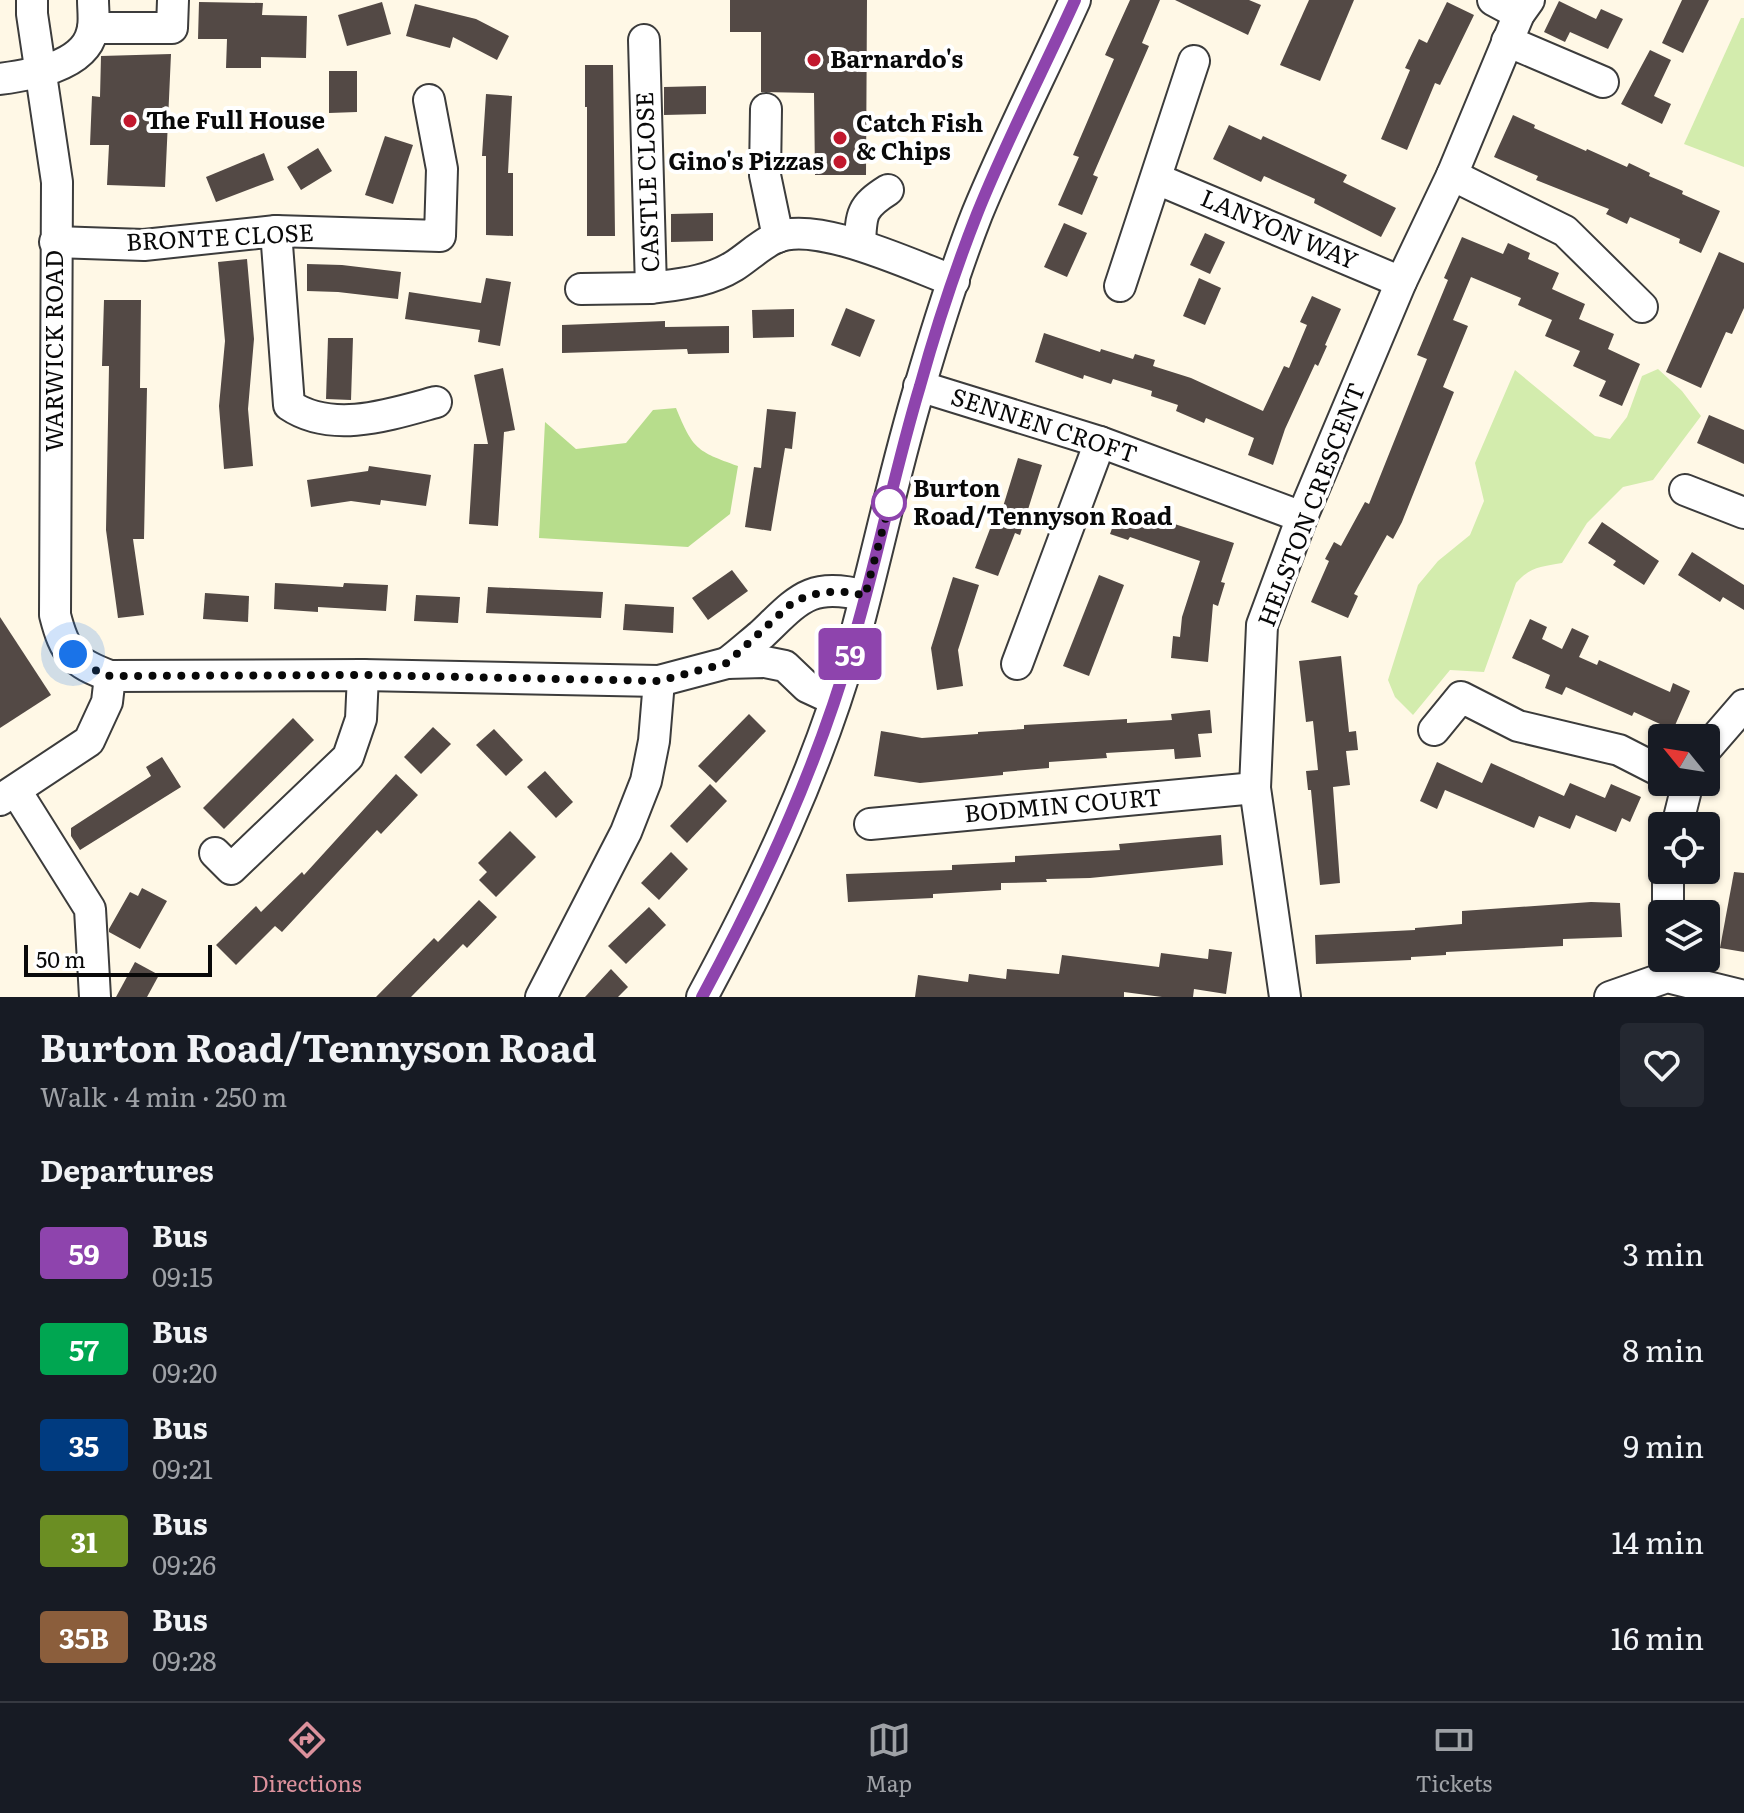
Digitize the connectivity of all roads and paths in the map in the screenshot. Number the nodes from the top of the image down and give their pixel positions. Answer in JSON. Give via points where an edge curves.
{"nodes":[{"id":1,"x":32,"y":0,"type":"edge"},
{"id":2,"x":173,"y":0,"type":"edge"},
{"id":3,"x":1075,"y":0,"type":"edge"},
{"id":4,"x":93,"y":14,"type":"edge"},
{"id":5,"x":1512,"y":14,"type":"edge"},
{"id":6,"x":644,"y":40,"type":"dead end"},
{"id":7,"x":1194,"y":61,"type":"dead end"},
{"id":8,"x":42,"y":73,"type":"junction"},
{"id":9,"x":0,"y":79,"type":"edge"},
{"id":10,"x":1603,"y":82,"type":"dead end"},
{"id":11,"x":429,"y":100,"type":"dead end"},
{"id":12,"x":766,"y":109,"type":"dead end"},
{"id":13,"x":1452,"y":175,"type":"junction"},
{"id":14,"x":1157,"y":179,"type":"junction"},
{"id":15,"x":888,"y":190,"type":"dead end"},
{"id":16,"x":276,"y":231,"type":"junction"},
{"id":17,"x":778,"y":237,"type":"junction"},
{"id":18,"x":55,"y":242,"type":"junction"},
{"id":19,"x":860,"y":245,"type":"junction"},
{"id":20,"x":954,"y":281,"type":"junction"},
{"id":21,"x":1401,"y":282,"type":"junction"},
{"id":22,"x":1120,"y":286,"type":"dead end"},
{"id":23,"x":651,"y":288,"type":"junction"},
{"id":24,"x":581,"y":289,"type":"dead end"},
{"id":25,"x":1642,"y":307,"type":"dead end"},
{"id":26,"x":919,"y":386,"type":"junction"},
{"id":27,"x":436,"y":402,"type":"dead end"},
{"id":28,"x":1100,"y":442,"type":"junction"},
{"id":29,"x":1685,"y":490,"type":"dead end"},
{"id":30,"x":1744,"y":513,"type":"edge"},
{"id":31,"x":1302,"y":517,"type":"junction"},
{"id":32,"x":865,"y":596,"type":"junction"},
{"id":33,"x":727,"y":663,"type":"junction"},
{"id":34,"x":1017,"y":664,"type":"dead end"},
{"id":35,"x":363,"y":675,"type":"junction"},
{"id":36,"x":110,"y":676,"type":"junction"},
{"id":37,"x":659,"y":681,"type":"junction"},
{"id":38,"x":835,"y":700,"type":"junction"},
{"id":39,"x":1744,"y":705,"type":"edge"},
{"id":40,"x":1434,"y":730,"type":"dead end"},
{"id":41,"x":1720,"y":733,"type":"edge"},
{"id":42,"x":1648,"y":764,"type":"edge"},
{"id":43,"x":1255,"y":788,"type":"junction"},
{"id":44,"x":8,"y":796,"type":"edge"},
{"id":45,"x":870,"y":824,"type":"dead end"},
{"id":46,"x":215,"y":853,"type":"dead end"},
{"id":47,"x":1659,"y":972,"type":"edge"},
{"id":48,"x":1678,"y":972,"type":"edge"},
{"id":49,"x":1744,"y":996,"type":"edge"},
{"id":50,"x":95,"y":997,"type":"edge"},
{"id":51,"x":541,"y":997,"type":"edge"},
{"id":52,"x":702,"y":997,"type":"edge"},
{"id":53,"x":1285,"y":997,"type":"edge"},
{"id":54,"x":1610,"y":997,"type":"edge"}],
"edges":[{"from":1,"to":8,"type":"street","name":"WARWICK ROAD"},
{"from":2,"to":4,"type":"street","via":[[172,28]]},
{"from":3,"to":20,"type":"street","via":[[977,214]]},
{"from":4,"to":8,"type":"street","via":[[92,34],[81,53]]},
{"from":5,"to":10,"type":"street","name":"HELSTON CRESCENT"},
{"from":5,"to":13,"type":"street","name":"HELSTON CRESCENT"},
{"from":6,"to":23,"type":"street","name":"CASTLE CLOSE"},
{"from":7,"to":14,"type":"street"},
{"from":8,"to":9,"type":"street"},
{"from":8,"to":18,"type":"street","name":"WARWICK ROAD","via":[[57,182]]},
{"from":11,"to":16,"type":"street","name":"BRONTE CLOSE","via":[[442,169],[440,236]]},
{"from":12,"to":17,"type":"street","via":[[765,175]]},
{"from":13,"to":21,"type":"street","name":"HELSTON CRESCENT"},
{"from":13,"to":25,"type":"street","via":[[1565,231]]},
{"from":14,"to":21,"type":"street","name":"LANYON WAY"},
{"from":14,"to":22,"type":"street"},
{"from":15,"to":19,"type":"street","via":[[863,212]]},
{"from":16,"to":18,"type":"street","name":"BRONTE CLOSE","via":[[144,245]]},
{"from":16,"to":27,"type":"street","via":[[289,405],[323,419],[372,419]]},
{"from":17,"to":19,"type":"street","via":[[799,234]]},
{"from":17,"to":23,"type":"street","name":"CASTLE CLOSE","via":[[700,282]]},
{"from":18,"to":36,"type":"street","name":"WARWICK ROAD","via":[[55,615],[62,643],[85,666]]},
{"from":19,"to":20,"type":"street"},
{"from":20,"to":26,"type":"street"},
{"from":21,"to":31,"type":"street","name":"HELSTON CRESCENT"},
{"from":23,"to":24,"type":"street"},
{"from":26,"to":28,"type":"street","name":"SENNEN CROFT"},
{"from":26,"to":32,"type":"street"},
{"from":28,"to":31,"type":"street","name":"SENNEN CROFT"},
{"from":28,"to":34,"type":"street"},
{"from":29,"to":30,"type":"street"},
{"from":31,"to":43,"type":"street","name":"HELSTON CRESCENT","via":[[1262,625]]},
{"from":32,"to":33,"type":"street","via":[[828,592],[793,602]]},
{"from":32,"to":38,"type":"street"},
{"from":33,"to":37,"type":"street"},
{"from":33,"to":38,"type":"street","via":[[785,666],[807,687]]},
{"from":35,"to":36,"type":"street"},
{"from":35,"to":37,"type":"street"},
{"from":35,"to":46,"type":"street","via":[[361,719],[348,757],[231,869]]},
{"from":36,"to":44,"type":"street","via":[[107,702],[89,741]]},
{"from":37,"to":51,"type":"street","via":[[646,781],[626,832]]},
{"from":38,"to":52,"type":"street","via":[[781,839]]},
{"from":39,"to":41,"type":"street"},
{"from":40,"to":42,"type":"street","via":[[1461,697],[1518,726],[1619,750]]},
{"from":43,"to":45,"type":"street","name":"BODMIN COURT"},
{"from":43,"to":53,"type":"street","name":"HELSTON CRESCENT"},
{"from":44,"to":50,"type":"street","via":[[90,909]]},
{"from":47,"to":54,"type":"street"},
{"from":48,"to":49,"type":"street"}]}
